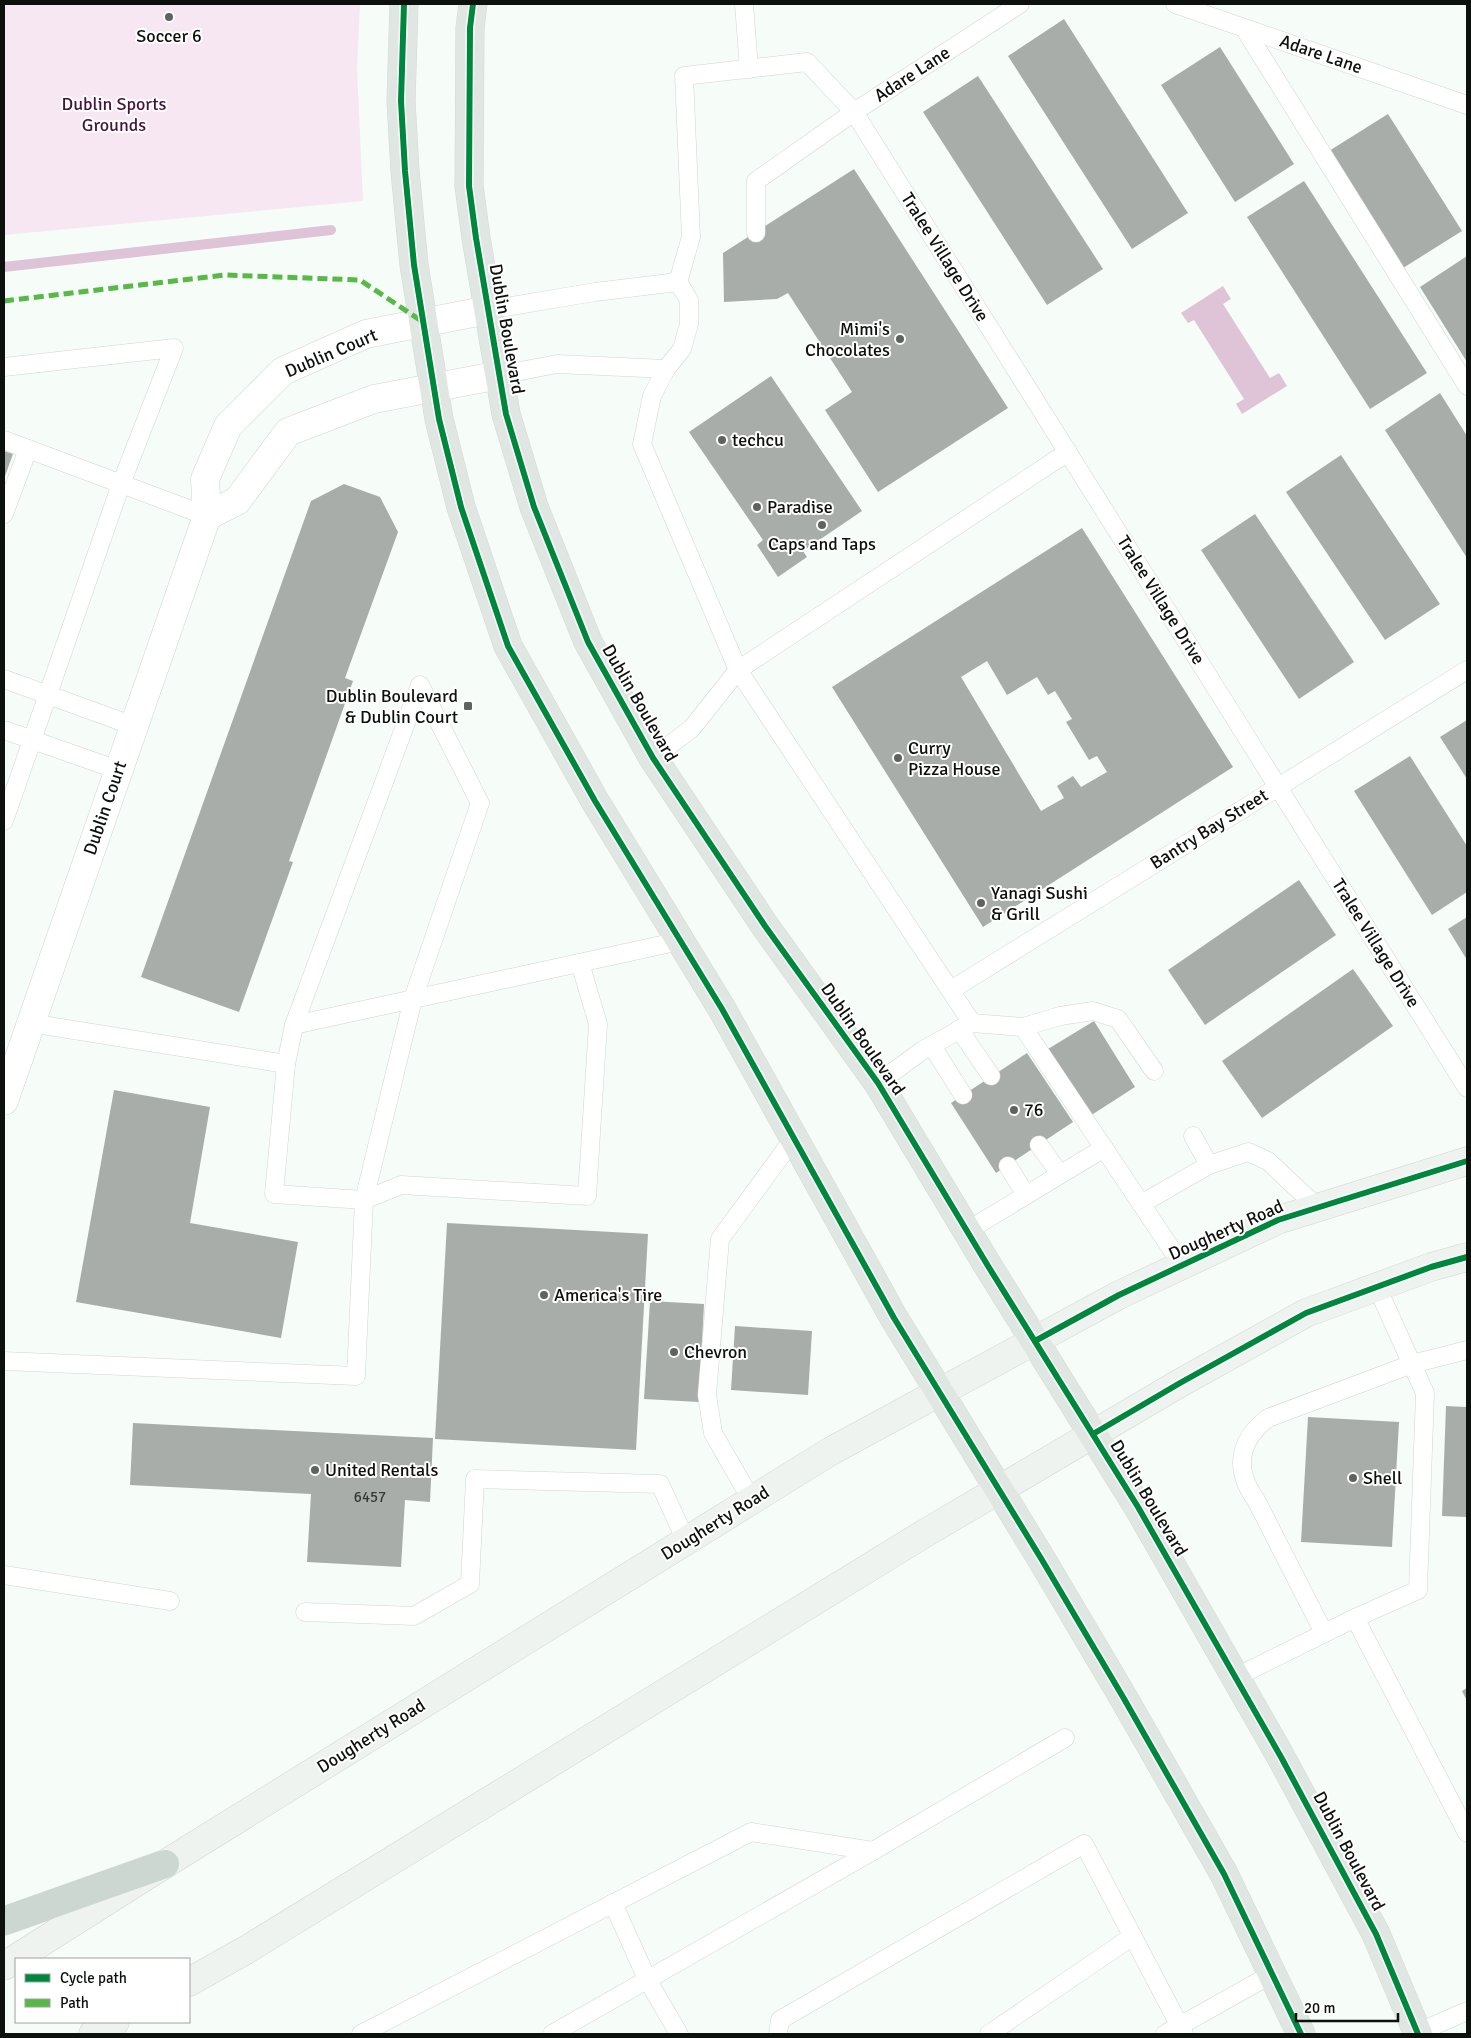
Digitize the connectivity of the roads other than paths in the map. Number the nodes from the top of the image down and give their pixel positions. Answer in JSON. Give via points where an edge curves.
{"nodes":[{"id":1,"x":404,"y":4,"type":"edge"},
{"id":2,"x":474,"y":4,"type":"edge"},
{"id":3,"x":744,"y":4,"type":"edge"},
{"id":4,"x":1020,"y":4,"type":"edge"},
{"id":5,"x":1175,"y":4,"type":"edge"},
{"id":6,"x":1244,"y":28,"type":"junction"},
{"id":7,"x":749,"y":69,"type":"junction"},
{"id":8,"x":1467,"y":105,"type":"edge"},
{"id":9,"x":854,"y":112,"type":"junction"},
{"id":10,"x":756,"y":233,"type":"dead end"},
{"id":11,"x":678,"y":282,"type":"junction"},
{"id":12,"x":488,"y":310,"type":"junction"},
{"id":13,"x":423,"y":322,"type":"junction"},
{"id":14,"x":4,"y":367,"type":"edge"},
{"id":15,"x":666,"y":369,"type":"junction"},
{"id":16,"x":500,"y":375,"type":"junction"},
{"id":17,"x":1467,"y":386,"type":"edge"},
{"id":18,"x":434,"y":388,"type":"junction"},
{"id":19,"x":4,"y":440,"type":"edge"},
{"id":20,"x":28,"y":449,"type":"junction"},
{"id":21,"x":1068,"y":452,"type":"junction"},
{"id":22,"x":121,"y":484,"type":"junction"},
{"id":23,"x":4,"y":514,"type":"edge"},
{"id":24,"x":207,"y":516,"type":"junction"},
{"id":25,"x":738,"y":670,"type":"junction"},
{"id":26,"x":1467,"y":670,"type":"edge"},
{"id":27,"x":4,"y":679,"type":"edge"},
{"id":28,"x":48,"y":695,"type":"junction"},
{"id":29,"x":134,"y":726,"type":"junction"},
{"id":30,"x":4,"y":730,"type":"edge"},
{"id":31,"x":32,"y":740,"type":"junction"},
{"id":32,"x":653,"y":758,"type":"junction"},
{"id":33,"x":118,"y":770,"type":"junction"},
{"id":34,"x":1278,"y":786,"type":"junction"},
{"id":35,"x":4,"y":821,"type":"edge"},
{"id":36,"x":680,"y":941,"type":"junction"},
{"id":37,"x":580,"y":963,"type":"junction"},
{"id":38,"x":951,"y":990,"type":"junction"},
{"id":39,"x":413,"y":999,"type":"junction"},
{"id":40,"x":30,"y":1024,"type":"junction"},
{"id":41,"x":294,"y":1025,"type":"junction"},
{"id":42,"x":966,"y":1026,"type":"junction"},
{"id":43,"x":1024,"y":1027,"type":"junction"},
{"id":44,"x":932,"y":1046,"type":"junction"},
{"id":45,"x":286,"y":1064,"type":"junction"},
{"id":46,"x":9,"y":1067,"type":"edge"},
{"id":47,"x":1154,"y":1072,"type":"dead end"},
{"id":48,"x":991,"y":1076,"type":"dead end"},
{"id":49,"x":878,"y":1083,"type":"junction"},
{"id":50,"x":1467,"y":1088,"type":"edge"},
{"id":51,"x":963,"y":1095,"type":"dead end"},
{"id":52,"x":4,"y":1101,"type":"edge"},
{"id":53,"x":1193,"y":1136,"type":"dead end"},
{"id":54,"x":794,"y":1138,"type":"junction"},
{"id":55,"x":1039,"y":1145,"type":"dead end"},
{"id":56,"x":1104,"y":1148,"type":"junction"},
{"id":57,"x":1467,"y":1161,"type":"edge"},
{"id":58,"x":1209,"y":1165,"type":"junction"},
{"id":59,"x":1008,"y":1166,"type":"dead end"},
{"id":60,"x":1060,"y":1174,"type":"junction"},
{"id":61,"x":1026,"y":1195,"type":"junction"},
{"id":62,"x":364,"y":1200,"type":"junction"},
{"id":63,"x":1141,"y":1204,"type":"junction"},
{"id":64,"x":1318,"y":1208,"type":"junction"},
{"id":65,"x":966,"y":1230,"type":"junction"},
{"id":66,"x":1467,"y":1257,"type":"edge"},
{"id":67,"x":1182,"y":1266,"type":"junction"},
{"id":68,"x":1377,"y":1288,"type":"junction"},
{"id":69,"x":1035,"y":1341,"type":"junction"},
{"id":70,"x":1467,"y":1350,"type":"edge"},
{"id":71,"x":4,"y":1361,"type":"edge"},
{"id":72,"x":1412,"y":1364,"type":"junction"},
{"id":73,"x":939,"y":1393,"type":"junction"},
{"id":74,"x":1093,"y":1434,"type":"junction"},
{"id":75,"x":999,"y":1490,"type":"junction"},
{"id":76,"x":752,"y":1501,"type":"junction"},
{"id":77,"x":686,"y":1542,"type":"junction"},
{"id":78,"x":4,"y":1575,"type":"edge"},
{"id":79,"x":170,"y":1601,"type":"dead end"},
{"id":80,"x":305,"y":1612,"type":"dead end"},
{"id":81,"x":1355,"y":1618,"type":"junction"},
{"id":82,"x":1324,"y":1634,"type":"junction"},
{"id":83,"x":1236,"y":1677,"type":"junction"},
{"id":84,"x":1065,"y":1738,"type":"dead end"},
{"id":85,"x":1467,"y":1833,"type":"edge"},
{"id":86,"x":873,"y":1851,"type":"junction"},
{"id":87,"x":164,"y":1864,"type":"junction"},
{"id":88,"x":614,"y":1903,"type":"junction"},
{"id":89,"x":4,"y":1920,"type":"edge"},
{"id":90,"x":1133,"y":1936,"type":"junction"},
{"id":91,"x":17,"y":1958,"type":"edge"},
{"id":92,"x":15,"y":1959,"type":"edge"},
{"id":93,"x":4,"y":1966,"type":"edge"},
{"id":94,"x":1272,"y":1974,"type":"junction"},
{"id":95,"x":647,"y":1979,"type":"junction"},
{"id":96,"x":190,"y":1981,"type":"edge"},
{"id":97,"x":1467,"y":2011,"type":"edge"},
{"id":98,"x":113,"y":2023,"type":"edge"},
{"id":99,"x":1176,"y":2031,"type":"edge"},
{"id":100,"x":92,"y":2034,"type":"edge"},
{"id":101,"x":361,"y":2034,"type":"edge"},
{"id":102,"x":552,"y":2034,"type":"edge"},
{"id":103,"x":679,"y":2034,"type":"edge"},
{"id":104,"x":778,"y":2034,"type":"edge"},
{"id":105,"x":989,"y":2034,"type":"edge"},
{"id":106,"x":1301,"y":2034,"type":"edge"},
{"id":107,"x":1417,"y":2034,"type":"edge"}],
"edges":[{"from":1,"to":13,"type":"main road","via":[[401,101],[405,171]]},
{"from":2,"to":12,"type":"main road","name":"Dublin Boulevard","via":[[470,28],[469,186]]},
{"from":3,"to":7,"type":"lane"},
{"from":4,"to":9,"type":"lane","name":"Adare Lane"},
{"from":5,"to":6,"type":"lane","name":"Adare Lane"},
{"from":6,"to":8,"type":"lane","name":"Adare Lane"},
{"from":6,"to":17,"type":"lane"},
{"from":7,"to":9,"type":"lane","name":"Tralee Village Drive","via":[[807,62]]},
{"from":7,"to":11,"type":"lane","via":[[684,76],[691,238]]},
{"from":9,"to":10,"type":"lane","name":"Adare Lane","via":[[756,181]]},
{"from":9,"to":21,"type":"lane","name":"Tralee Village Drive"},
{"from":11,"to":12,"type":"lane"},
{"from":11,"to":15,"type":"lane","via":[[689,300],[689,324],[682,349]]},
{"from":12,"to":13,"type":"street","name":"Dublin Court"},
{"from":12,"to":16,"type":"main road","name":"Dublin Boulevard"},
{"from":13,"to":18,"type":"main road"},
{"from":13,"to":24,"type":"street","name":"Dublin Court","via":[[366,334],[283,371],[228,426],[205,479]]},
{"from":14,"to":22,"type":"lane","via":[[174,348]]},
{"from":15,"to":16,"type":"lane","via":[[557,364]]},
{"from":15,"to":25,"type":"lane","via":[[652,396],[642,444]]},
{"from":16,"to":18,"type":"street"},
{"from":16,"to":32,"type":"main road","name":"Dublin Boulevard","via":[[506,414],[534,507],[588,642]]},
{"from":18,"to":24,"type":"street","via":[[374,399],[288,432],[236,501]]},
{"from":18,"to":36,"type":"main road","via":[[461,508],[508,646],[595,802]]},
{"from":19,"to":20,"type":"lane"},
{"from":20,"to":22,"type":"lane"},
{"from":20,"to":23,"type":"lane"},
{"from":21,"to":25,"type":"lane"},
{"from":21,"to":34,"type":"lane","name":"Tralee Village Drive"},
{"from":22,"to":24,"type":"lane"},
{"from":22,"to":28,"type":"lane"},
{"from":24,"to":29,"type":"street","name":"Dublin Court"},
{"from":25,"to":32,"type":"lane","via":[[692,728]]},
{"from":25,"to":38,"type":"lane"},
{"from":26,"to":34,"type":"lane","name":"Bantry Bay Street"},
{"from":27,"to":28,"type":"lane"},
{"from":28,"to":29,"type":"lane"},
{"from":28,"to":31,"type":"lane"},
{"from":29,"to":33,"type":"street","name":"Dublin Court"},
{"from":30,"to":31,"type":"lane"},
{"from":31,"to":33,"type":"lane"},
{"from":31,"to":35,"type":"lane"},
{"from":32,"to":49,"type":"main road","name":"Dublin Boulevard","via":[[765,926]]},
{"from":33,"to":40,"type":"street","name":"Dublin Court"},
{"from":34,"to":38,"type":"lane","name":"Bantry Bay Street"},
{"from":34,"to":50,"type":"lane","name":"Tralee Village Drive"},
{"from":36,"to":37,"type":"lane"},
{"from":36,"to":54,"type":"main road"},
{"from":37,"to":39,"type":"lane"},
{"from":37,"to":62,"type":"lane","via":[[598,1024],[586,1196],[401,1185]]},
{"from":38,"to":42,"type":"lane"},
{"from":39,"to":41,"type":"lane"},
{"from":39,"to":41,"type":"lane","via":[[480,803],[420,685]]},
{"from":39,"to":62,"type":"lane"},
{"from":40,"to":45,"type":"lane"},
{"from":40,"to":46,"type":"street","name":"Dublin Court"},
{"from":41,"to":45,"type":"lane"},
{"from":42,"to":43,"type":"lane"},
{"from":42,"to":44,"type":"lane"},
{"from":42,"to":48,"type":"lane"},
{"from":43,"to":47,"type":"lane","via":[[1060,1016],[1093,1011],[1118,1019]]},
{"from":43,"to":56,"type":"lane"},
{"from":44,"to":49,"type":"lane"},
{"from":44,"to":51,"type":"lane"},
{"from":45,"to":62,"type":"lane","via":[[274,1194]]},
{"from":46,"to":52,"type":"street","name":"Dublin Court"},
{"from":49,"to":65,"type":"main road","name":"Dublin Boulevard"},
{"from":53,"to":58,"type":"lane"},
{"from":54,"to":73,"type":"main road"},
{"from":54,"to":76,"type":"lane","via":[[720,1239],[707,1395],[713,1432]]},
{"from":55,"to":60,"type":"lane"},
{"from":56,"to":60,"type":"lane"},
{"from":56,"to":63,"type":"lane"},
{"from":57,"to":64,"type":"main road","name":"Dougherty Road"},
{"from":58,"to":63,"type":"lane"},
{"from":58,"to":64,"type":"lane","via":[[1248,1152],[1268,1160]]},
{"from":59,"to":61,"type":"lane"},
{"from":60,"to":61,"type":"lane"},
{"from":61,"to":65,"type":"lane"},
{"from":62,"to":71,"type":"lane","via":[[356,1376]]},
{"from":63,"to":67,"type":"lane"},
{"from":64,"to":67,"type":"main road","name":"Dougherty Road","via":[[1278,1220]]},
{"from":65,"to":69,"type":"main road","name":"Dublin Boulevard"},
{"from":66,"to":68,"type":"main road"},
{"from":67,"to":69,"type":"main road","name":"Dougherty Road","via":[[1119,1295]]},
{"from":68,"to":72,"type":"lane"},
{"from":68,"to":74,"type":"main road","via":[[1306,1313]]},
{"from":69,"to":73,"type":"main road","name":"Dougherty Road"},
{"from":69,"to":74,"type":"main road","name":"Dublin Boulevard"},
{"from":70,"to":72,"type":"lane"},
{"from":72,"to":81,"type":"lane","via":[[1425,1393],[1418,1590]]},
{"from":72,"to":82,"type":"lane","via":[[1268,1418],[1246,1441],[1242,1472],[1247,1487]]},
{"from":73,"to":75,"type":"main road"},
{"from":73,"to":76,"type":"main road","name":"Dougherty Road"},
{"from":74,"to":75,"type":"main road"},
{"from":74,"to":83,"type":"main road","name":"Dublin Boulevard"},
{"from":75,"to":94,"type":"main road","via":[[1224,1874]]},
{"from":75,"to":96,"type":"main road"},
{"from":76,"to":77,"type":"main road","name":"Dougherty Road"},
{"from":77,"to":80,"type":"lane","via":[[660,1484],[475,1479],[470,1584],[414,1616]]},
{"from":77,"to":87,"type":"main road","name":"Dougherty Road"},
{"from":78,"to":79,"type":"lane"},
{"from":81,"to":82,"type":"lane"},
{"from":81,"to":85,"type":"lane"},
{"from":82,"to":83,"type":"lane"},
{"from":83,"to":107,"type":"main road","name":"Dublin Boulevard","via":[[1376,1934]]},
{"from":84,"to":86,"type":"lane"},
{"from":86,"to":88,"type":"lane","via":[[751,1832]]},
{"from":86,"to":95,"type":"lane"},
{"from":87,"to":89,"type":"highway"},
{"from":87,"to":91,"type":"main road","name":"Dougherty Road"},
{"from":88,"to":95,"type":"lane"},
{"from":88,"to":101,"type":"lane"},
{"from":90,"to":99,"type":"lane"},
{"from":90,"to":104,"type":"lane","via":[[1084,1844],[780,2020]]},
{"from":90,"to":105,"type":"lane"},
{"from":92,"to":93,"type":"main road","name":"Dougherty Road"},
{"from":94,"to":99,"type":"lane"},
{"from":94,"to":106,"type":"main road"},
{"from":95,"to":102,"type":"lane"},
{"from":95,"to":103,"type":"lane"},
{"from":97,"to":107,"type":"lane"},
{"from":98,"to":100,"type":"main road"}]}
